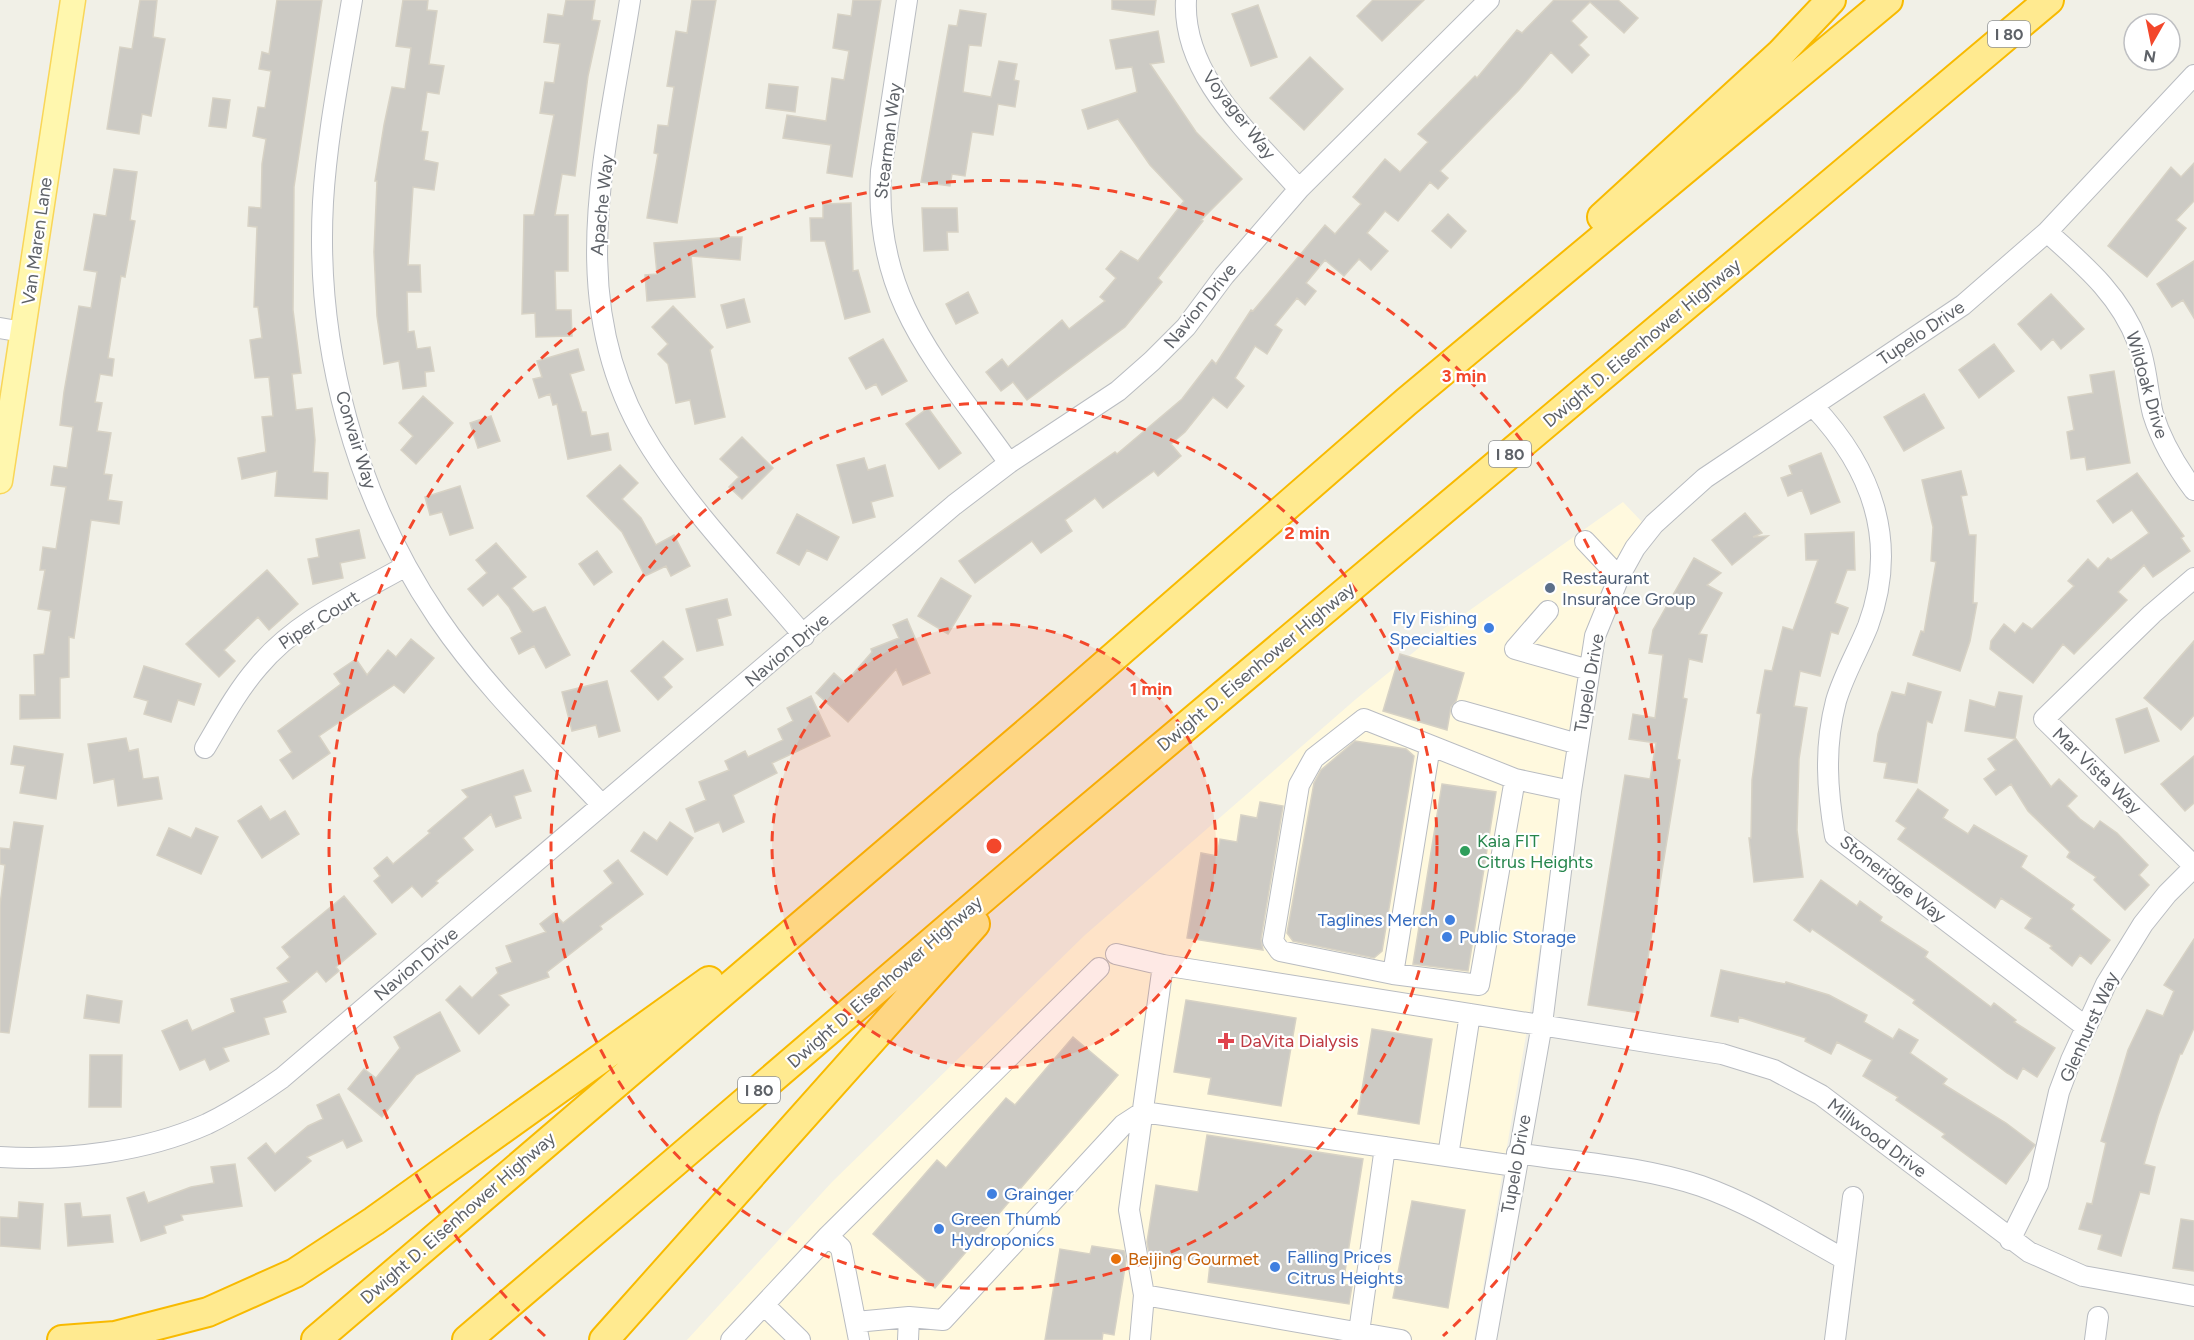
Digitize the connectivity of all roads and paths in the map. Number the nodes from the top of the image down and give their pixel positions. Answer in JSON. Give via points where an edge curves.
{"nodes":[{"id":1,"x":73,"y":0,"type":"edge"},
{"id":2,"x":352,"y":0,"type":"edge"},
{"id":3,"x":630,"y":0,"type":"edge"},
{"id":4,"x":907,"y":0,"type":"edge"},
{"id":5,"x":1186,"y":0,"type":"edge"},
{"id":6,"x":1489,"y":0,"type":"edge"},
{"id":7,"x":1831,"y":0,"type":"edge"},
{"id":8,"x":1888,"y":0,"type":"edge"},
{"id":9,"x":2049,"y":0,"type":"edge"},
{"id":10,"x":2194,"y":75,"type":"edge"},
{"id":11,"x":1299,"y":189,"type":"junction"},
{"id":12,"x":2047,"y":232,"type":"junction"},
{"id":13,"x":0,"y":327,"type":"edge"},
{"id":14,"x":23,"y":332,"type":"junction"},
{"id":15,"x":1407,"y":402,"type":"junction"},
{"id":16,"x":1813,"y":406,"type":"junction"},
{"id":17,"x":1009,"y":463,"type":"junction"},
{"id":18,"x":0,"y":481,"type":"edge"},
{"id":19,"x":2194,"y":490,"type":"edge"},
{"id":20,"x":1585,"y":541,"type":"dead end"},
{"id":21,"x":406,"y":566,"type":"junction"},
{"id":22,"x":1619,"y":577,"type":"junction"},
{"id":23,"x":2194,"y":578,"type":"edge"},
{"id":24,"x":1548,"y":611,"type":"dead end"},
{"id":25,"x":804,"y":636,"type":"junction"},
{"id":26,"x":1589,"y":670,"type":"junction"},
{"id":27,"x":1462,"y":711,"type":"dead end"},
{"id":28,"x":1578,"y":744,"type":"junction"},
{"id":29,"x":1430,"y":746,"type":"junction"},
{"id":30,"x":205,"y":748,"type":"dead end"},
{"id":31,"x":1515,"y":779,"type":"junction"},
{"id":32,"x":1571,"y":791,"type":"junction"},
{"id":33,"x":602,"y":805,"type":"junction"},
{"id":34,"x":1051,"y":840,"type":"junction"},
{"id":35,"x":887,"y":850,"type":"junction"},
{"id":36,"x":2194,"y":866,"type":"edge"},
{"id":37,"x":1116,"y":954,"type":"dead end"},
{"id":38,"x":1163,"y":965,"type":"junction"},
{"id":39,"x":1099,"y":968,"type":"dead end"},
{"id":40,"x":1393,"y":974,"type":"junction"},
{"id":41,"x":1479,"y":985,"type":"junction"},
{"id":42,"x":1472,"y":1015,"type":"junction"},
{"id":43,"x":1542,"y":1024,"type":"junction"},
{"id":44,"x":2086,"y":1027,"type":"junction"},
{"id":45,"x":1143,"y":1112,"type":"junction"},
{"id":46,"x":1385,"y":1147,"type":"junction"},
{"id":47,"x":1448,"y":1156,"type":"junction"},
{"id":48,"x":0,"y":1157,"type":"edge"},
{"id":49,"x":1516,"y":1160,"type":"junction"},
{"id":50,"x":1853,"y":1197,"type":"dead end"},
{"id":51,"x":828,"y":1236,"type":"junction"},
{"id":52,"x":2010,"y":1240,"type":"junction"},
{"id":53,"x":1844,"y":1259,"type":"junction"},
{"id":54,"x":558,"y":1262,"type":"junction"},
{"id":55,"x":1144,"y":1295,"type":"junction"},
{"id":56,"x":2194,"y":1296,"type":"edge"},
{"id":57,"x":764,"y":1305,"type":"junction"},
{"id":58,"x":909,"y":1317,"type":"junction"},
{"id":59,"x":2098,"y":1317,"type":"dead end"},
{"id":60,"x":857,"y":1331,"type":"edge"},
{"id":61,"x":1359,"y":1332,"type":"junction"},
{"id":62,"x":62,"y":1340,"type":"edge"},
{"id":63,"x":316,"y":1340,"type":"edge"},
{"id":64,"x":467,"y":1340,"type":"edge"},
{"id":65,"x":477,"y":1340,"type":"edge"},
{"id":66,"x":604,"y":1340,"type":"edge"},
{"id":67,"x":731,"y":1340,"type":"edge"},
{"id":68,"x":800,"y":1340,"type":"edge"},
{"id":69,"x":908,"y":1340,"type":"edge"},
{"id":70,"x":1140,"y":1340,"type":"edge"},
{"id":71,"x":1401,"y":1340,"type":"edge"},
{"id":72,"x":1486,"y":1340,"type":"edge"},
{"id":73,"x":1835,"y":1340,"type":"edge"},
{"id":74,"x":2095,"y":1340,"type":"edge"}],
"edges":[{"from":1,"to":14,"type":"main road","name":"Van Maren Lane"},
{"from":2,"to":21,"type":"street","name":"Convair Way","via":[[323,203],[327,321],[334,368],[359,459]]},
{"from":3,"to":25,"type":"street","name":"Apache Way","via":[[597,217],[596,258],[605,336],[632,412],[656,455]]},
{"from":4,"to":17,"type":"street","name":"Stearman Way","via":[[881,171],[880,217],[885,253],[915,332]]},
{"from":5,"to":11,"type":"street","name":"Voyager Way","via":[[1189,32],[1208,80]]},
{"from":6,"to":11,"type":"street","name":"Navion Drive"},
{"from":7,"to":15,"type":"highway","via":[[1781,53]]},
{"from":8,"to":15,"type":"highway","name":"Dwight D. Eisenhower Highway"},
{"from":9,"to":34,"type":"highway","name":"Dwight D. Eisenhower Highway","number":"I 80"},
{"from":10,"to":12,"type":"street","name":"Tupelo Drive"},
{"from":11,"to":17,"type":"street","name":"Navion Drive","via":[[1186,327],[1152,361],[1118,391]]},
{"from":12,"to":16,"type":"street","name":"Tupelo Drive","via":[[1963,305]]},
{"from":12,"to":19,"type":"street","name":"Wildoak Drive","via":[[2098,278],[2128,320],[2139,344],[2163,442]]},
{"from":13,"to":14,"type":"street"},
{"from":14,"to":18,"type":"main road","name":"Van Maren Lane"},
{"from":15,"to":35,"type":"highway","name":"Dwight D. Eisenhower Highway"},
{"from":16,"to":22,"type":"street","name":"Tupelo Drive","via":[[1679,499],[1654,524]]},
{"from":16,"to":44,"type":"street","name":"Stoneridge Way","via":[[1838,433],[1866,480],[1875,506],[1881,547],[1876,601],[1841,685],[1828,742],[1828,795],[1835,836]]},
{"from":17,"to":25,"type":"street","name":"Navion Drive","via":[[954,505]]},
{"from":20,"to":22,"type":"street"},
{"from":21,"to":30,"type":"street","name":"Piper Court","via":[[303,626],[279,645],[239,692]]},
{"from":21,"to":33,"type":"street","name":"Convair Way","via":[[472,663]]},
{"from":22,"to":26,"type":"street","name":"Tupelo Drive","via":[[1595,636]]},
{"from":23,"to":36,"type":"street","name":"Mar Vista Way","via":[[2044,719]]},
{"from":24,"to":26,"type":"street","via":[[1515,649]]},
{"from":25,"to":33,"type":"street","name":"Navion Drive"},
{"from":26,"to":28,"type":"street","name":"Tupelo Drive"},
{"from":27,"to":28,"type":"street"},
{"from":28,"to":32,"type":"street","name":"Tupelo Drive"},
{"from":29,"to":31,"type":"street"},
{"from":29,"to":40,"type":"street"},
{"from":29,"to":40,"type":"street","via":[[1364,719],[1314,758],[1299,785],[1273,941],[1280,951]]},
{"from":31,"to":32,"type":"street"},
{"from":31,"to":41,"type":"street"},
{"from":32,"to":43,"type":"street","name":"Tupelo Drive"},
{"from":33,"to":48,"type":"street","name":"Navion Drive","via":[[282,1078],[245,1104],[206,1124],[161,1140],[74,1156]]},
{"from":34,"to":54,"type":"highway","name":"Dwight D. Eisenhower Highway","number":"I 80"},
{"from":34,"to":66,"type":"highway"},
{"from":35,"to":62,"type":"highway","via":[[558,1091],[295,1274],[208,1312],[115,1336]]},
{"from":35,"to":63,"type":"highway","name":"Dwight D. Eisenhower Highway"},
{"from":36,"to":44,"type":"street","name":"Glenhurst Way","via":[[2128,945]]},
{"from":37,"to":38,"type":"street","name":"Millwood Drive"},
{"from":38,"to":42,"type":"street","name":"Millwood Drive"},
{"from":38,"to":45,"type":"street"},
{"from":39,"to":51,"type":"street"},
{"from":40,"to":41,"type":"street"},
{"from":41,"to":42,"type":"street"},
{"from":42,"to":43,"type":"street","name":"Millwood Drive"},
{"from":42,"to":47,"type":"street"},
{"from":43,"to":49,"type":"street","name":"Tupelo Drive"},
{"from":43,"to":52,"type":"street","name":"Millwood Drive","via":[[1722,1054],[1773,1070],[1821,1095]]},
{"from":44,"to":52,"type":"street","name":"Glenhurst Way","via":[[2059,1092],[2038,1184]]},
{"from":45,"to":46,"type":"street"},
{"from":45,"to":55,"type":"street","via":[[1129,1210]]},
{"from":45,"to":58,"type":"street","via":[[1123,1125],[943,1320]]},
{"from":46,"to":47,"type":"street"},
{"from":46,"to":61,"type":"street"},
{"from":47,"to":49,"type":"street"},
{"from":49,"to":53,"type":"street","via":[[1665,1176],[1700,1186],[1738,1200]]},
{"from":49,"to":72,"type":"street","name":"Tupelo Drive"},
{"from":50,"to":53,"type":"street"},
{"from":51,"to":57,"type":"street"},
{"from":51,"to":60,"type":"street","via":[[841,1248]]},
{"from":52,"to":56,"type":"street","name":"Millwood Drive","via":[[2083,1276]]},
{"from":53,"to":73,"type":"street"},
{"from":54,"to":64,"type":"highway","name":"Dwight D. Eisenhower Highway","number":"I 80"},
{"from":54,"to":65,"type":"highway"},
{"from":55,"to":61,"type":"street"},
{"from":55,"to":70,"type":"street"},
{"from":57,"to":67,"type":"street"},
{"from":57,"to":68,"type":"street"},
{"from":58,"to":60,"type":"street"},
{"from":58,"to":69,"type":"street"},
{"from":59,"to":74,"type":"street"},
{"from":61,"to":71,"type":"street"}]}
